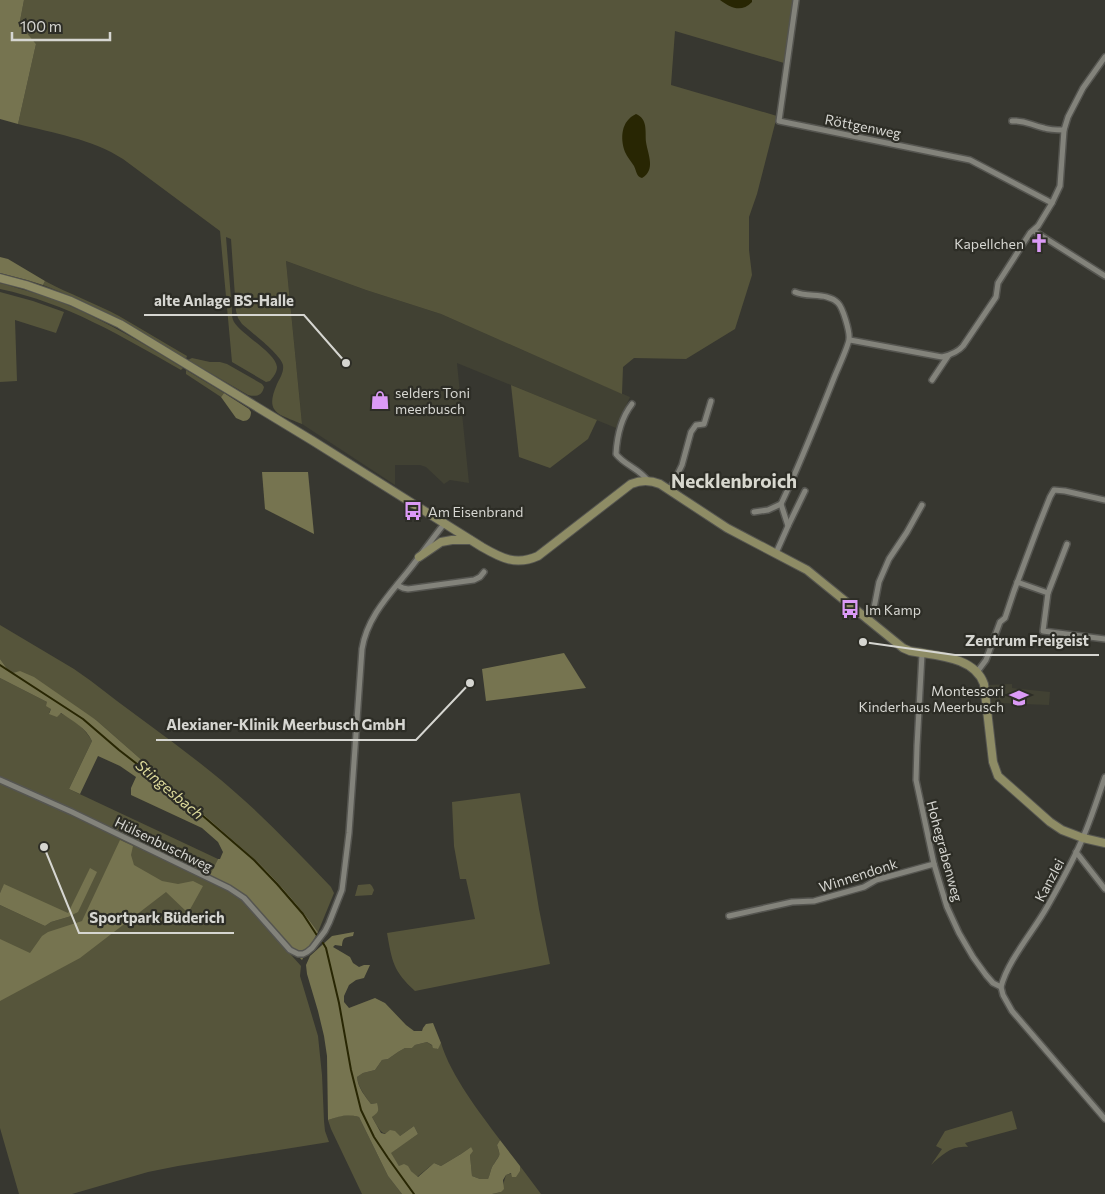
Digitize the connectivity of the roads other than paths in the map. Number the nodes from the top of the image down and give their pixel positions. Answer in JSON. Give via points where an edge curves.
{"nodes":[{"id":1,"x":796,"y":0,"type":"edge"},
{"id":2,"x":1105,"y":57,"type":"edge"},
{"id":3,"x":1012,"y":121,"type":"dead end"},
{"id":4,"x":1064,"y":130,"type":"junction"},
{"id":5,"x":1052,"y":203,"type":"junction"},
{"id":6,"x":1034,"y":231,"type":"junction"},
{"id":7,"x":1105,"y":276,"type":"edge"},
{"id":8,"x":0,"y":278,"type":"edge"},
{"id":9,"x":795,"y":292,"type":"dead end"},
{"id":10,"x":850,"y":340,"type":"junction"},
{"id":11,"x":948,"y":356,"type":"junction"},
{"id":12,"x":932,"y":380,"type":"dead end"},
{"id":13,"x":711,"y":401,"type":"dead end"},
{"id":14,"x":632,"y":404,"type":"dead end"},
{"id":15,"x":648,"y":481,"type":"junction"},
{"id":16,"x":670,"y":490,"type":"junction"},
{"id":17,"x":805,"y":491,"type":"dead end"},
{"id":18,"x":1105,"y":500,"type":"edge"},
{"id":19,"x":781,"y":504,"type":"junction"},
{"id":20,"x":922,"y":506,"type":"dead end"},
{"id":21,"x":754,"y":512,"type":"dead end"},
{"id":22,"x":444,"y":524,"type":"junction"},
{"id":23,"x":788,"y":526,"type":"junction"},
{"id":24,"x":470,"y":540,"type":"junction"},
{"id":25,"x":1067,"y":544,"type":"dead end"},
{"id":26,"x":776,"y":554,"type":"junction"},
{"id":27,"x":419,"y":557,"type":"junction"},
{"id":28,"x":484,"y":572,"type":"dead end"},
{"id":29,"x":1017,"y":582,"type":"junction"},
{"id":30,"x":397,"y":585,"type":"junction"},
{"id":31,"x":1048,"y":593,"type":"junction"},
{"id":32,"x":867,"y":620,"type":"junction"},
{"id":33,"x":1105,"y":639,"type":"edge"},
{"id":34,"x":922,"y":654,"type":"junction"},
{"id":35,"x":977,"y":672,"type":"junction"},
{"id":36,"x":1105,"y":777,"type":"edge"},
{"id":37,"x":0,"y":780,"type":"edge"},
{"id":38,"x":1083,"y":838,"type":"junction"},
{"id":39,"x":1105,"y":842,"type":"edge"},
{"id":40,"x":1076,"y":852,"type":"junction"},
{"id":41,"x":934,"y":864,"type":"junction"},
{"id":42,"x":1105,"y":889,"type":"edge"},
{"id":43,"x":730,"y":916,"type":"dead end"},
{"id":44,"x":1001,"y":987,"type":"junction"},
{"id":45,"x":1105,"y":1119,"type":"edge"}],
"edges":[{"from":1,"to":5,"type":"street","name":"Röttgenweg","via":[[779,120],[970,160]]},
{"from":2,"to":4,"type":"street","via":[[1083,88]]},
{"from":3,"to":4,"type":"street","via":[[1023,120],[1046,129]]},
{"from":4,"to":5,"type":"street","via":[[1060,186]]},
{"from":5,"to":6,"type":"street"},
{"from":6,"to":7,"type":"street"},
{"from":6,"to":11,"type":"street","via":[[998,282],[996,297],[965,344]]},
{"from":8,"to":22,"type":"main road","via":[[64,298],[120,324],[313,440]]},
{"from":9,"to":10,"type":"street","via":[[825,296],[838,303]]},
{"from":10,"to":11,"type":"street"},
{"from":10,"to":19,"type":"street"},
{"from":11,"to":12,"type":"street"},
{"from":13,"to":16,"type":"street","via":[[704,424],[696,425],[691,432],[682,465]]},
{"from":14,"to":15,"type":"street","via":[[622,420],[616,454]]},
{"from":15,"to":16,"type":"main road"},
{"from":15,"to":24,"type":"main road","via":[[627,486],[532,559],[504,559]]},
{"from":16,"to":26,"type":"main road","via":[[711,518]]},
{"from":17,"to":23,"type":"street"},
{"from":18,"to":29,"type":"street","via":[[1054,490]]},
{"from":19,"to":21,"type":"street"},
{"from":19,"to":23,"type":"street"},
{"from":20,"to":32,"type":"street","via":[[889,558],[879,582],[874,608]]},
{"from":22,"to":24,"type":"main road"},
{"from":22,"to":27,"type":"street"},
{"from":23,"to":26,"type":"street"},
{"from":24,"to":27,"type":"main road","via":[[441,542]]},
{"from":25,"to":31,"type":"street"},
{"from":26,"to":32,"type":"main road","via":[[812,574]]},
{"from":27,"to":30,"type":"street"},
{"from":28,"to":30,"type":"street","via":[[474,580],[408,589]]},
{"from":29,"to":31,"type":"street"},
{"from":29,"to":35,"type":"street","via":[[1005,618],[1000,622],[986,660]]},
{"from":30,"to":37,"type":"street","name":"Hülsenbuschweg","via":[[373,617],[363,642],[342,890],[325,931],[307,952],[300,954],[290,950],[244,898],[229,888]]},
{"from":31,"to":33,"type":"street","via":[[1043,631]]},
{"from":32,"to":34,"type":"main road","via":[[903,648]]},
{"from":34,"to":35,"type":"main road","via":[[959,661]]},
{"from":34,"to":41,"type":"street","name":"Hohegrabenweg","via":[[916,780]]},
{"from":35,"to":38,"type":"main road","via":[[984,684],[993,762],[998,776],[1050,822]]},
{"from":36,"to":38,"type":"street","name":"Kanzlei"},
{"from":38,"to":39,"type":"main road"},
{"from":38,"to":40,"type":"street","name":"Kanzlei"},
{"from":40,"to":42,"type":"street"},
{"from":40,"to":44,"type":"street","name":"Kanzlei"},
{"from":41,"to":43,"type":"street","name":"Winnendonk","via":[[814,901],[792,902]]},
{"from":41,"to":44,"type":"street","name":"Hohegrabenweg","via":[[959,933],[986,975]]},
{"from":44,"to":45,"type":"street","name":"Hohegrabenweg","via":[[1012,1011]]}]}
